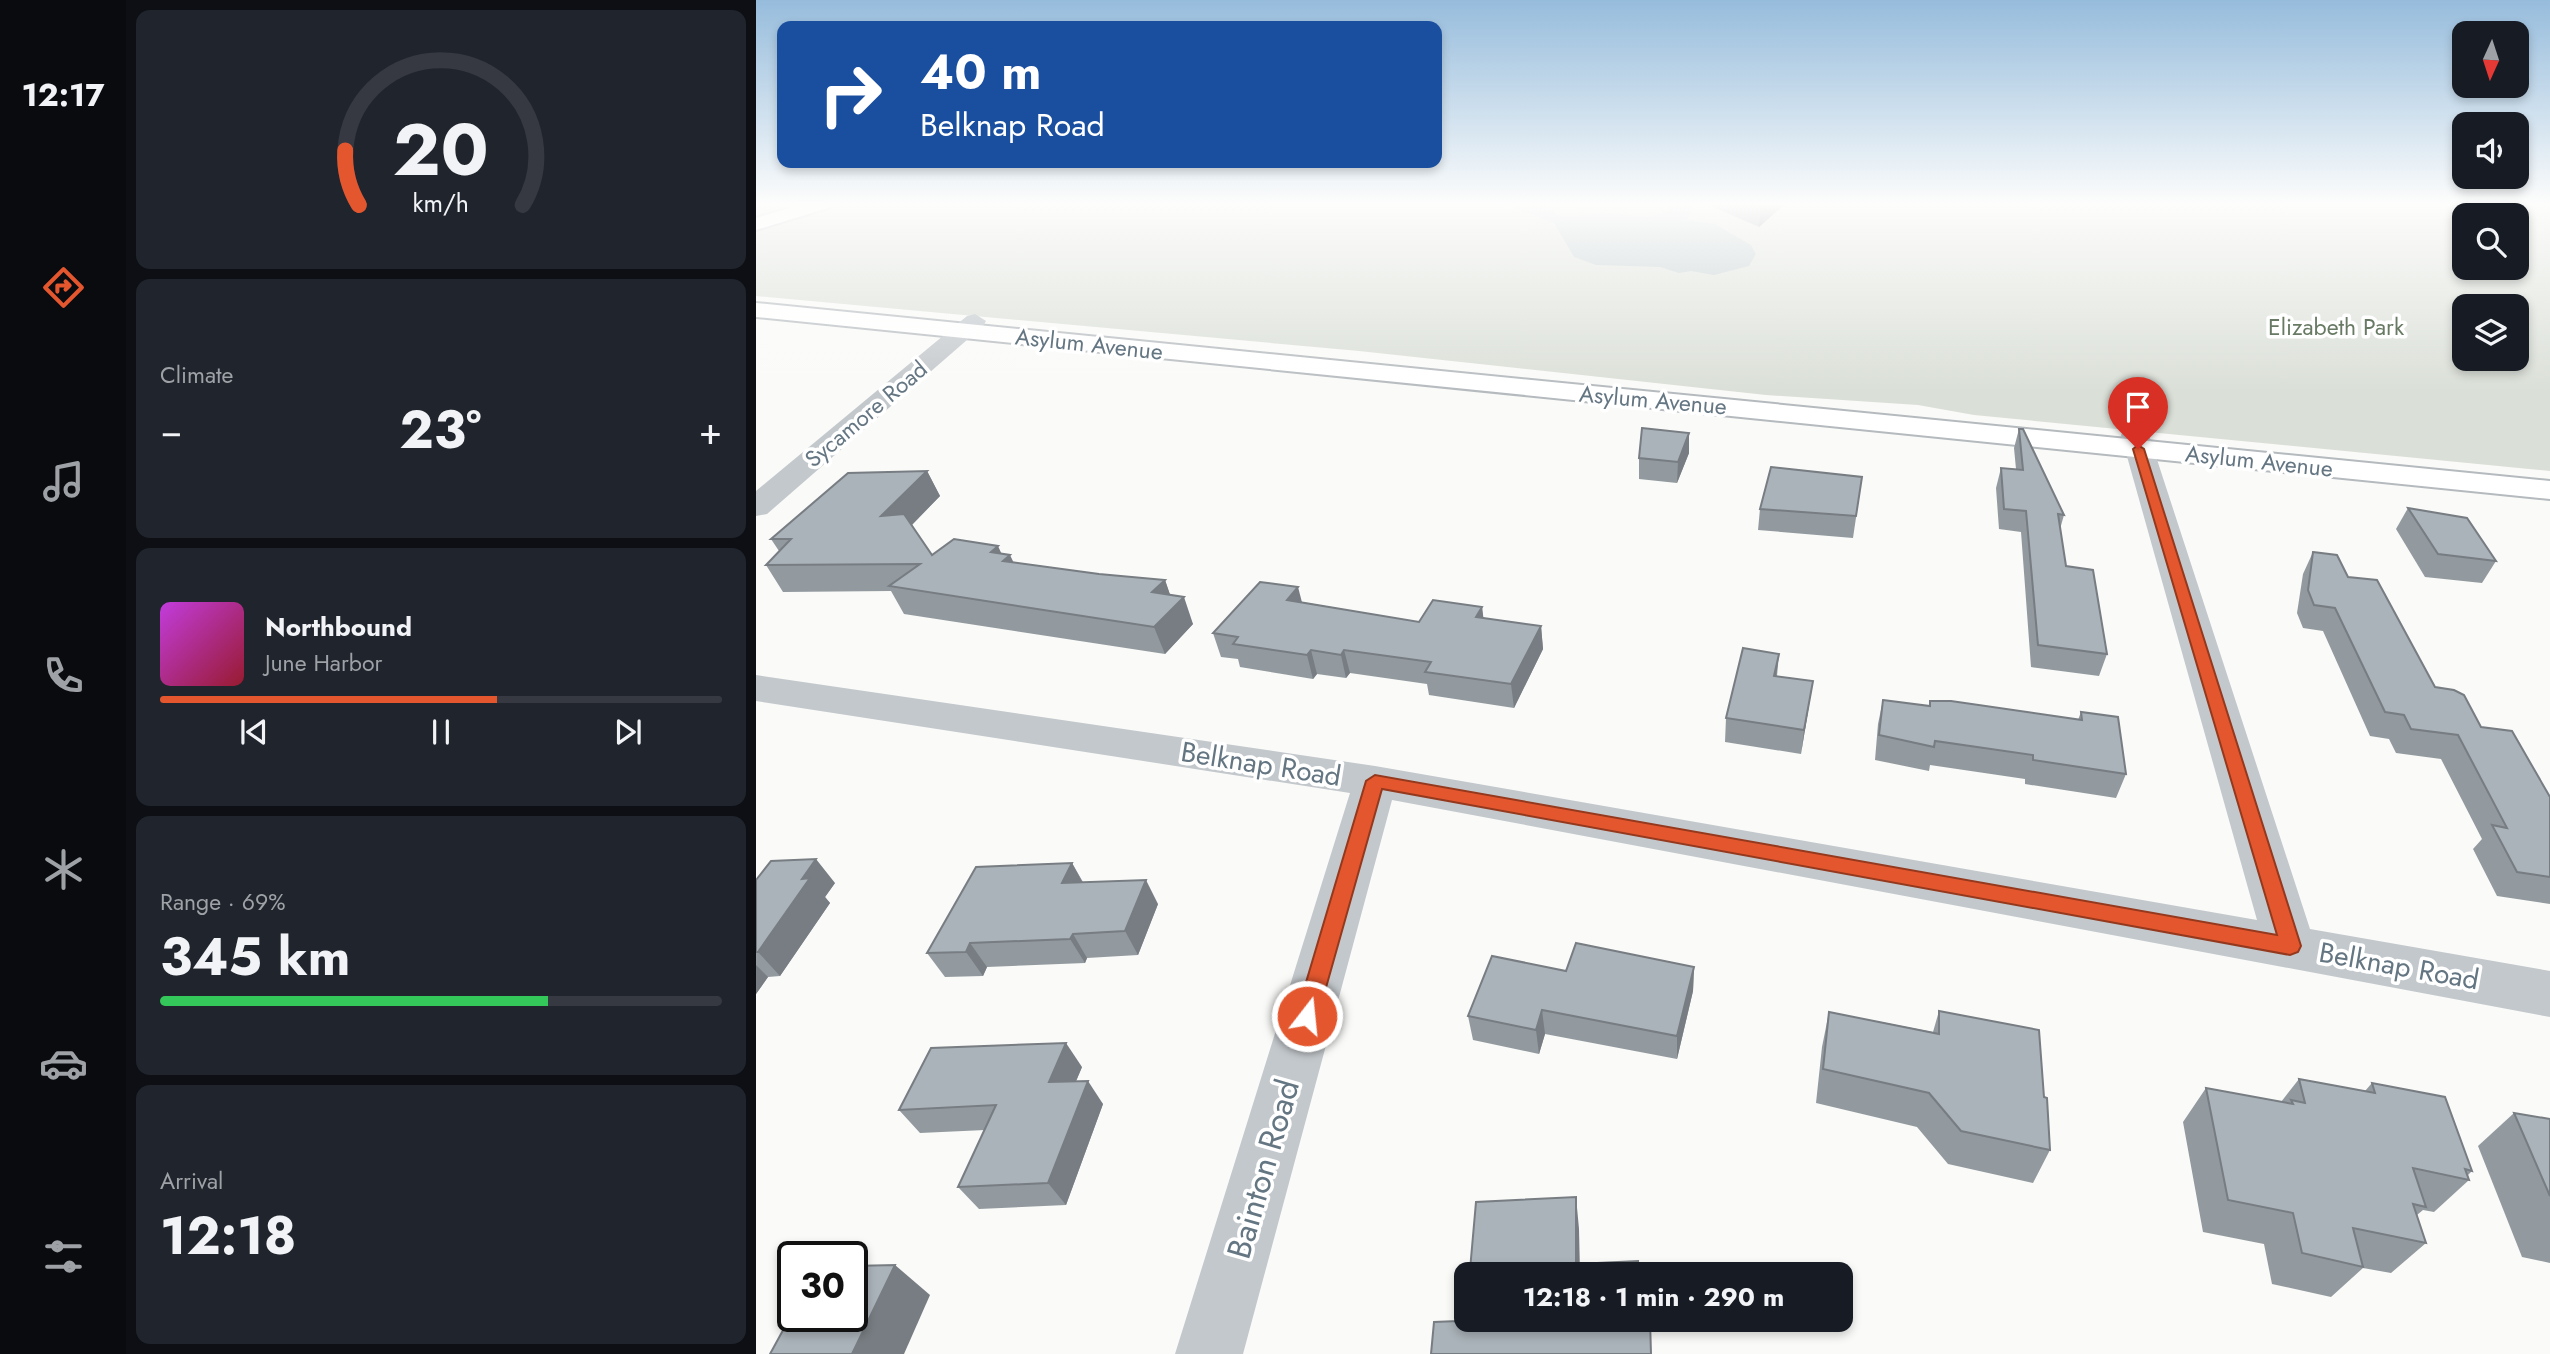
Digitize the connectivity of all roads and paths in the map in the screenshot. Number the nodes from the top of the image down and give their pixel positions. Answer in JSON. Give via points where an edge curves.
{"nodes":[{"id":1,"x":756,"y":303,"type":"edge"},
{"id":2,"x":756,"y":310,"type":"edge"},
{"id":3,"x":969,"y":327,"type":"junction"},
{"id":4,"x":2137,"y":442,"type":"junction"},
{"id":5,"x":2550,"y":476,"type":"edge"},
{"id":6,"x":2550,"y":490,"type":"edge"},
{"id":7,"x":756,"y":507,"type":"edge"},
{"id":8,"x":756,"y":688,"type":"edge"},
{"id":9,"x":1375,"y":781,"type":"junction"},
{"id":10,"x":2290,"y":946,"type":"junction"},
{"id":11,"x":2550,"y":993,"type":"edge"},
{"id":12,"x":1209,"y":1354,"type":"edge"}],
"edges":[{"from":1,"to":3,"type":"main road","name":"Asylum Avenue","via":[[782,302]]},
{"from":2,"to":3,"type":"main road","name":"Asylum Avenue"},
{"from":3,"to":4,"type":"main road","name":"Asylum Avenue"},
{"from":3,"to":7,"type":"street","name":"Sycamore Road"},
{"from":4,"to":5,"type":"main road","name":"Asylum Avenue"},
{"from":4,"to":6,"type":"main road","name":"Asylum Avenue"},
{"from":4,"to":10,"type":"street"},
{"from":8,"to":9,"type":"street","name":"Belknap Road"},
{"from":9,"to":10,"type":"street","name":"Belknap Road"},
{"from":9,"to":12,"type":"street","name":"Bainton Road"},
{"from":10,"to":11,"type":"street","name":"Belknap Road"}]}
